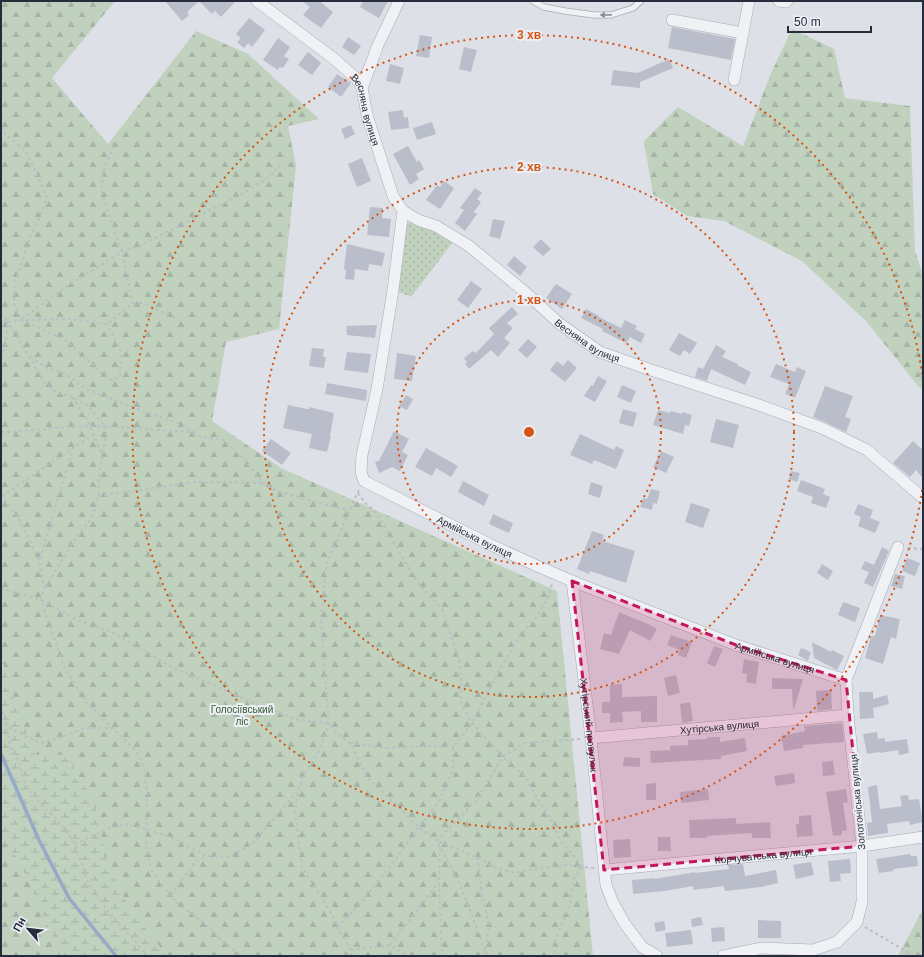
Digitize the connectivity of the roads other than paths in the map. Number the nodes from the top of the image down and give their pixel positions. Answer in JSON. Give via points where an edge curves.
{"nodes":[{"id":1,"x":257,"y":1,"type":"edge"},
{"id":2,"x":399,"y":1,"type":"edge"},
{"id":3,"x":533,"y":1,"type":"edge"},
{"id":4,"x":641,"y":1,"type":"edge"},
{"id":5,"x":749,"y":1,"type":"edge"},
{"id":6,"x":779,"y":1,"type":"edge"},
{"id":7,"x":787,"y":1,"type":"edge"},
{"id":8,"x":672,"y":20,"type":"dead end"},
{"id":9,"x":743,"y":33,"type":"junction"},
{"id":10,"x":734,"y":80,"type":"dead end"},
{"id":11,"x":362,"y":88,"type":"junction"},
{"id":12,"x":403,"y":211,"type":"junction"},
{"id":13,"x":923,"y":498,"type":"edge"},
{"id":14,"x":898,"y":548,"type":"road end"},
{"id":15,"x":572,"y":581,"type":"junction"},
{"id":16,"x":846,"y":680,"type":"junction"},
{"id":17,"x":848,"y":715,"type":"junction"},
{"id":18,"x":591,"y":738,"type":"junction"},
{"id":19,"x":923,"y":837,"type":"edge"},
{"id":20,"x":862,"y":846,"type":"junction"},
{"id":21,"x":604,"y":870,"type":"junction"},
{"id":22,"x":657,"y":956,"type":"edge"},
{"id":23,"x":723,"y":956,"type":"edge"}],
"edges":[{"from":1,"to":11,"type":"street","name":"Весняна вулиця","via":[[333,58],[357,79]]},
{"from":2,"to":11,"type":"street","via":[[378,44]]},
{"from":4,"to":3,"type":"lane","one_way":true,"via":[[633,8],[611,15],[565,11],[544,7]]},
{"from":5,"to":9,"type":"street"},
{"from":6,"to":7,"type":"street"},
{"from":8,"to":9,"type":"street"},
{"from":9,"to":10,"type":"street"},
{"from":11,"to":12,"type":"street","name":"Весняна вулиця","via":[[367,115],[393,196]]},
{"from":12,"to":13,"type":"street","name":"Весняна вулиця","via":[[436,226],[469,246],[560,324],[600,352],[822,428],[867,450]]},
{"from":12,"to":15,"type":"street","name":"Армійська вулиця","via":[[378,382],[362,455],[361,472],[364,480],[489,544]]},
{"from":14,"to":16,"type":"street","name":"Золотоніська вулиця"},
{"from":15,"to":16,"type":"street","name":"Армійська вулиця","via":[[736,644]]},
{"from":15,"to":18,"type":"street","name":"Хутірський провулок"},
{"from":16,"to":17,"type":"street","name":"Золотоніська вулиця"},
{"from":17,"to":18,"type":"street","name":"Хутірська вулиця"},
{"from":17,"to":20,"type":"street","name":"Золотоніська вулиця"},
{"from":18,"to":21,"type":"street","name":"Хутірський провулок"},
{"from":19,"to":20,"type":"street","name":"Корчуватська вулиця"},
{"from":20,"to":21,"type":"street","name":"Корчуватська вулиця"},
{"from":20,"to":23,"type":"street","name":"Золотоніська вулиця","via":[[862,902],[857,922],[837,942],[813,950],[762,948]]},
{"from":21,"to":22,"type":"street","via":[[606,885],[613,903],[625,924],[642,947]]}]}
